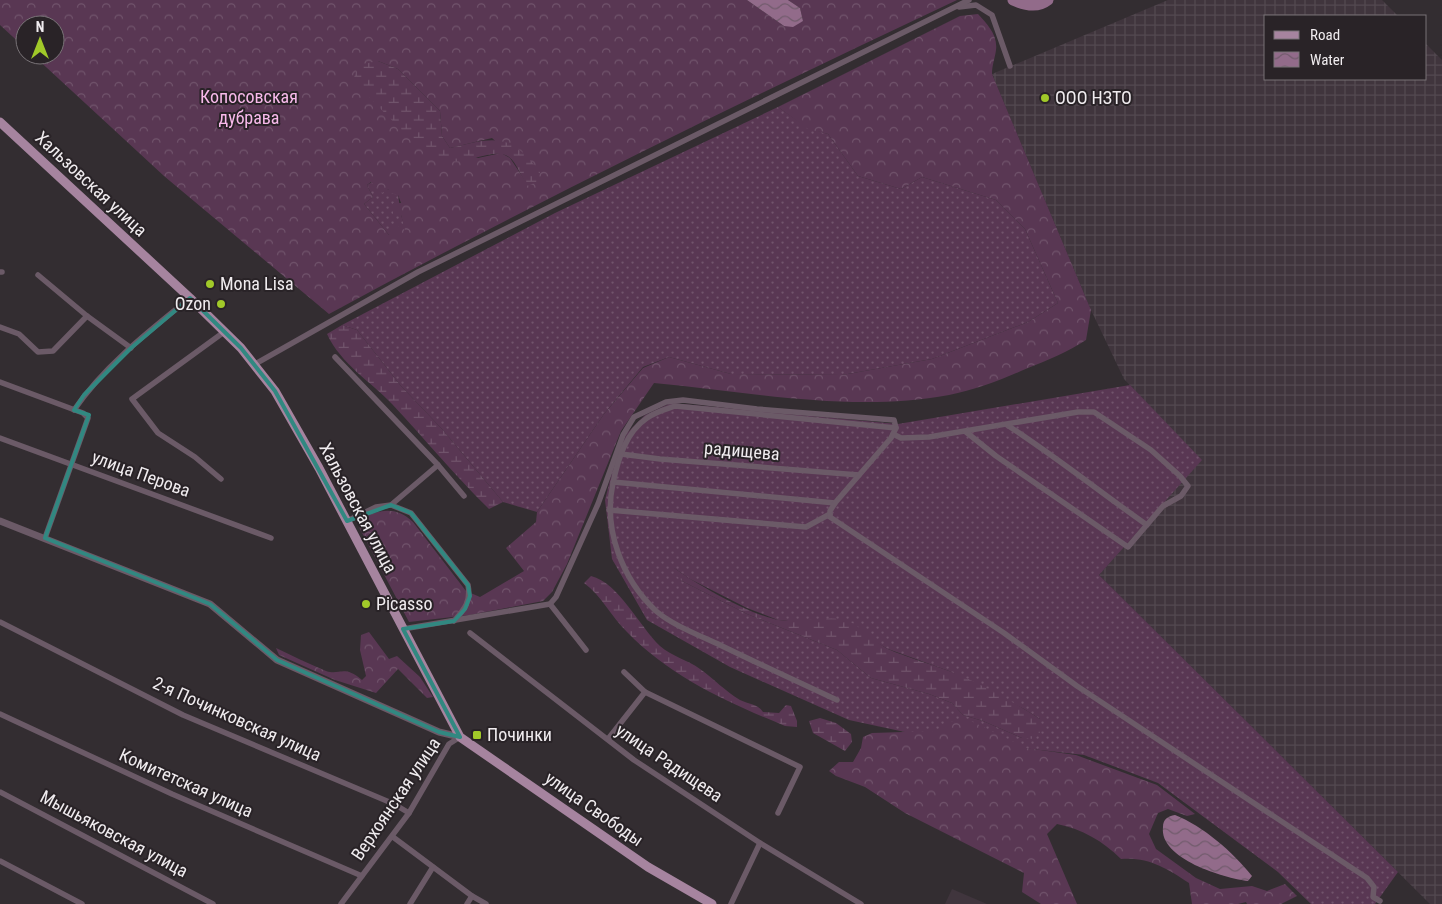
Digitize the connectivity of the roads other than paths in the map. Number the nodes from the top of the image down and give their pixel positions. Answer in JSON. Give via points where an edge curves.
{"nodes":[{"id":1,"x":969,"y":0,"type":"edge"},
{"id":2,"x":957,"y":7,"type":"junction"},
{"id":3,"x":1010,"y":66,"type":"dead end"},
{"id":4,"x":0,"y":122,"type":"edge"},
{"id":5,"x":38,"y":275,"type":"dead end"},
{"id":6,"x":190,"y":298,"type":"junction"},
{"id":7,"x":87,"y":316,"type":"junction"},
{"id":8,"x":0,"y":327,"type":"edge"},
{"id":9,"x":224,"y":332,"type":"junction"},
{"id":10,"x":131,"y":348,"type":"junction"},
{"id":11,"x":335,"y":357,"type":"dead end"},
{"id":12,"x":255,"y":364,"type":"junction"},
{"id":13,"x":0,"y":382,"type":"edge"},
{"id":14,"x":74,"y":410,"type":"junction"},
{"id":15,"x":1007,"y":425,"type":"junction"},
{"id":16,"x":894,"y":431,"type":"junction"},
{"id":17,"x":966,"y":432,"type":"junction"},
{"id":18,"x":0,"y":438,"type":"edge"},
{"id":19,"x":622,"y":454,"type":"junction"},
{"id":20,"x":70,"y":464,"type":"junction"},
{"id":21,"x":438,"y":465,"type":"junction"},
{"id":22,"x":860,"y":476,"type":"junction"},
{"id":23,"x":221,"y":480,"type":"dead end"},
{"id":24,"x":613,"y":482,"type":"junction"},
{"id":25,"x":464,"y":496,"type":"dead end"},
{"id":26,"x":835,"y":503,"type":"junction"},
{"id":27,"x":391,"y":504,"type":"junction"},
{"id":28,"x":609,"y":510,"type":"junction"},
{"id":29,"x":830,"y":514,"type":"junction"},
{"id":30,"x":0,"y":521,"type":"edge"},
{"id":31,"x":347,"y":521,"type":"junction"},
{"id":32,"x":1147,"y":525,"type":"junction"},
{"id":33,"x":45,"y":538,"type":"junction"},
{"id":34,"x":271,"y":538,"type":"dead end"},
{"id":35,"x":550,"y":604,"type":"junction"},
{"id":36,"x":454,"y":621,"type":"junction"},
{"id":37,"x":0,"y":622,"type":"edge"},
{"id":38,"x":403,"y":629,"type":"junction"},
{"id":39,"x":470,"y":633,"type":"dead end"},
{"id":40,"x":586,"y":650,"type":"dead end"},
{"id":41,"x":624,"y":672,"type":"dead end"},
{"id":42,"x":645,"y":692,"type":"junction"},
{"id":43,"x":837,"y":700,"type":"dead end"},
{"id":44,"x":0,"y":714,"type":"edge"},
{"id":45,"x":460,"y":737,"type":"junction"},
{"id":46,"x":608,"y":739,"type":"junction"},
{"id":47,"x":0,"y":792,"type":"edge"},
{"id":48,"x":409,"y":813,"type":"junction"},
{"id":49,"x":778,"y":813,"type":"dead end"},
{"id":50,"x":393,"y":837,"type":"junction"},
{"id":51,"x":760,"y":843,"type":"junction"},
{"id":52,"x":0,"y":861,"type":"edge"},
{"id":53,"x":433,"y":867,"type":"junction"},
{"id":54,"x":362,"y":876,"type":"junction"},
{"id":55,"x":472,"y":896,"type":"junction"},
{"id":56,"x":1380,"y":901,"type":"dead end"},
{"id":57,"x":82,"y":904,"type":"edge"},
{"id":58,"x":213,"y":904,"type":"edge"},
{"id":59,"x":341,"y":904,"type":"edge"},
{"id":60,"x":410,"y":904,"type":"edge"},
{"id":61,"x":467,"y":904,"type":"edge"},
{"id":62,"x":486,"y":904,"type":"edge"},
{"id":63,"x":712,"y":904,"type":"edge"},
{"id":64,"x":731,"y":904,"type":"edge"},
{"id":65,"x":861,"y":904,"type":"edge"}],
"edges":[{"from":1,"to":2,"type":"street"},
{"from":2,"to":3,"type":"street","via":[[976,5],[992,15]]},
{"from":2,"to":12,"type":"street","via":[[418,272]]},
{"from":4,"to":6,"type":"main road","name":"Хальзовская улица"},
{"from":5,"to":7,"type":"street"},
{"from":6,"to":9,"type":"main road","name":"Хальзовская улица"},
{"from":6,"to":10,"type":"street"},
{"from":7,"to":8,"type":"street","via":[[53,351],[38,352],[19,334]]},
{"from":7,"to":10,"type":"street"},
{"from":9,"to":12,"type":"main road","name":"Хальзовская улица"},
{"from":9,"to":23,"type":"street","via":[[132,399],[158,433],[195,457]]},
{"from":10,"to":14,"type":"street","via":[[84,395]]},
{"from":11,"to":21,"type":"street"},
{"from":12,"to":31,"type":"main road","name":"Хальзовская улица","via":[[294,420]]},
{"from":13,"to":14,"type":"street"},
{"from":14,"to":20,"type":"street","via":[[88,418]]},
{"from":15,"to":17,"type":"street"},
{"from":15,"to":32,"type":"street"},
{"from":15,"to":32,"type":"street","via":[[1094,412],[1151,450],[1188,486],[1182,496],[1164,506]]},
{"from":16,"to":17,"type":"street","via":[[901,438]]},
{"from":16,"to":19,"type":"street","via":[[675,406],[648,417],[632,431]]},
{"from":16,"to":22,"type":"street"},
{"from":16,"to":35,"type":"street","via":[[894,420],[683,400],[666,402],[634,417],[623,435],[594,513]]},
{"from":17,"to":32,"type":"street","via":[[1128,547]]},
{"from":18,"to":20,"type":"street","name":"улица Перова"},
{"from":19,"to":22,"type":"street","name":"радищева"},
{"from":19,"to":24,"type":"street"},
{"from":20,"to":33,"type":"street"},
{"from":20,"to":34,"type":"street","name":"улица Перова"},
{"from":21,"to":25,"type":"street"},
{"from":21,"to":27,"type":"street"},
{"from":22,"to":26,"type":"street"},
{"from":24,"to":26,"type":"street"},
{"from":24,"to":28,"type":"street"},
{"from":26,"to":29,"type":"street"},
{"from":27,"to":31,"type":"street","via":[[376,507]]},
{"from":27,"to":36,"type":"street","via":[[411,513],[468,585],[470,596],[465,609]]},
{"from":28,"to":29,"type":"street","via":[[806,527]]},
{"from":28,"to":43,"type":"street","via":[[617,550],[632,581],[657,611],[695,634]]},
{"from":29,"to":56,"type":"street","via":[[834,520],[1004,633],[1077,686],[1367,878],[1374,887],[1373,897]]},
{"from":30,"to":33,"type":"street"},
{"from":31,"to":38,"type":"main road","name":"Хальзовская улица"},
{"from":33,"to":45,"type":"street","via":[[210,604],[277,660],[439,732]]},
{"from":35,"to":36,"type":"street"},
{"from":35,"to":40,"type":"street"},
{"from":36,"to":38,"type":"street"},
{"from":37,"to":48,"type":"street","name":"2-я Починковская улица","via":[[183,715]]},
{"from":38,"to":45,"type":"main road","name":"Хальзовская улица"},
{"from":39,"to":46,"type":"street","name":"улица Радищева"},
{"from":41,"to":42,"type":"street"},
{"from":42,"to":46,"type":"street"},
{"from":42,"to":49,"type":"street","via":[[800,767]]},
{"from":44,"to":54,"type":"street","name":"Комитетская улица","via":[[190,802]]},
{"from":45,"to":48,"type":"street","name":"Верхоянская улица","via":[[449,744]]},
{"from":45,"to":63,"type":"main road","name":"улица Свободы","via":[[648,867]]},
{"from":46,"to":51,"type":"street","name":"улица Радищева","via":[[634,760]]},
{"from":47,"to":58,"type":"street","name":"Мышьяковская улица"},
{"from":48,"to":50,"type":"street","name":"Верхоянская улица"},
{"from":50,"to":53,"type":"street"},
{"from":50,"to":54,"type":"street","name":"Верхоянская улица"},
{"from":51,"to":64,"type":"street"},
{"from":51,"to":65,"type":"street","name":"улица Радищева"},
{"from":52,"to":57,"type":"street"},
{"from":53,"to":55,"type":"street"},
{"from":53,"to":60,"type":"street"},
{"from":54,"to":59,"type":"street","name":"Верхоянская улица"},
{"from":55,"to":61,"type":"street"},
{"from":55,"to":62,"type":"street"}]}
